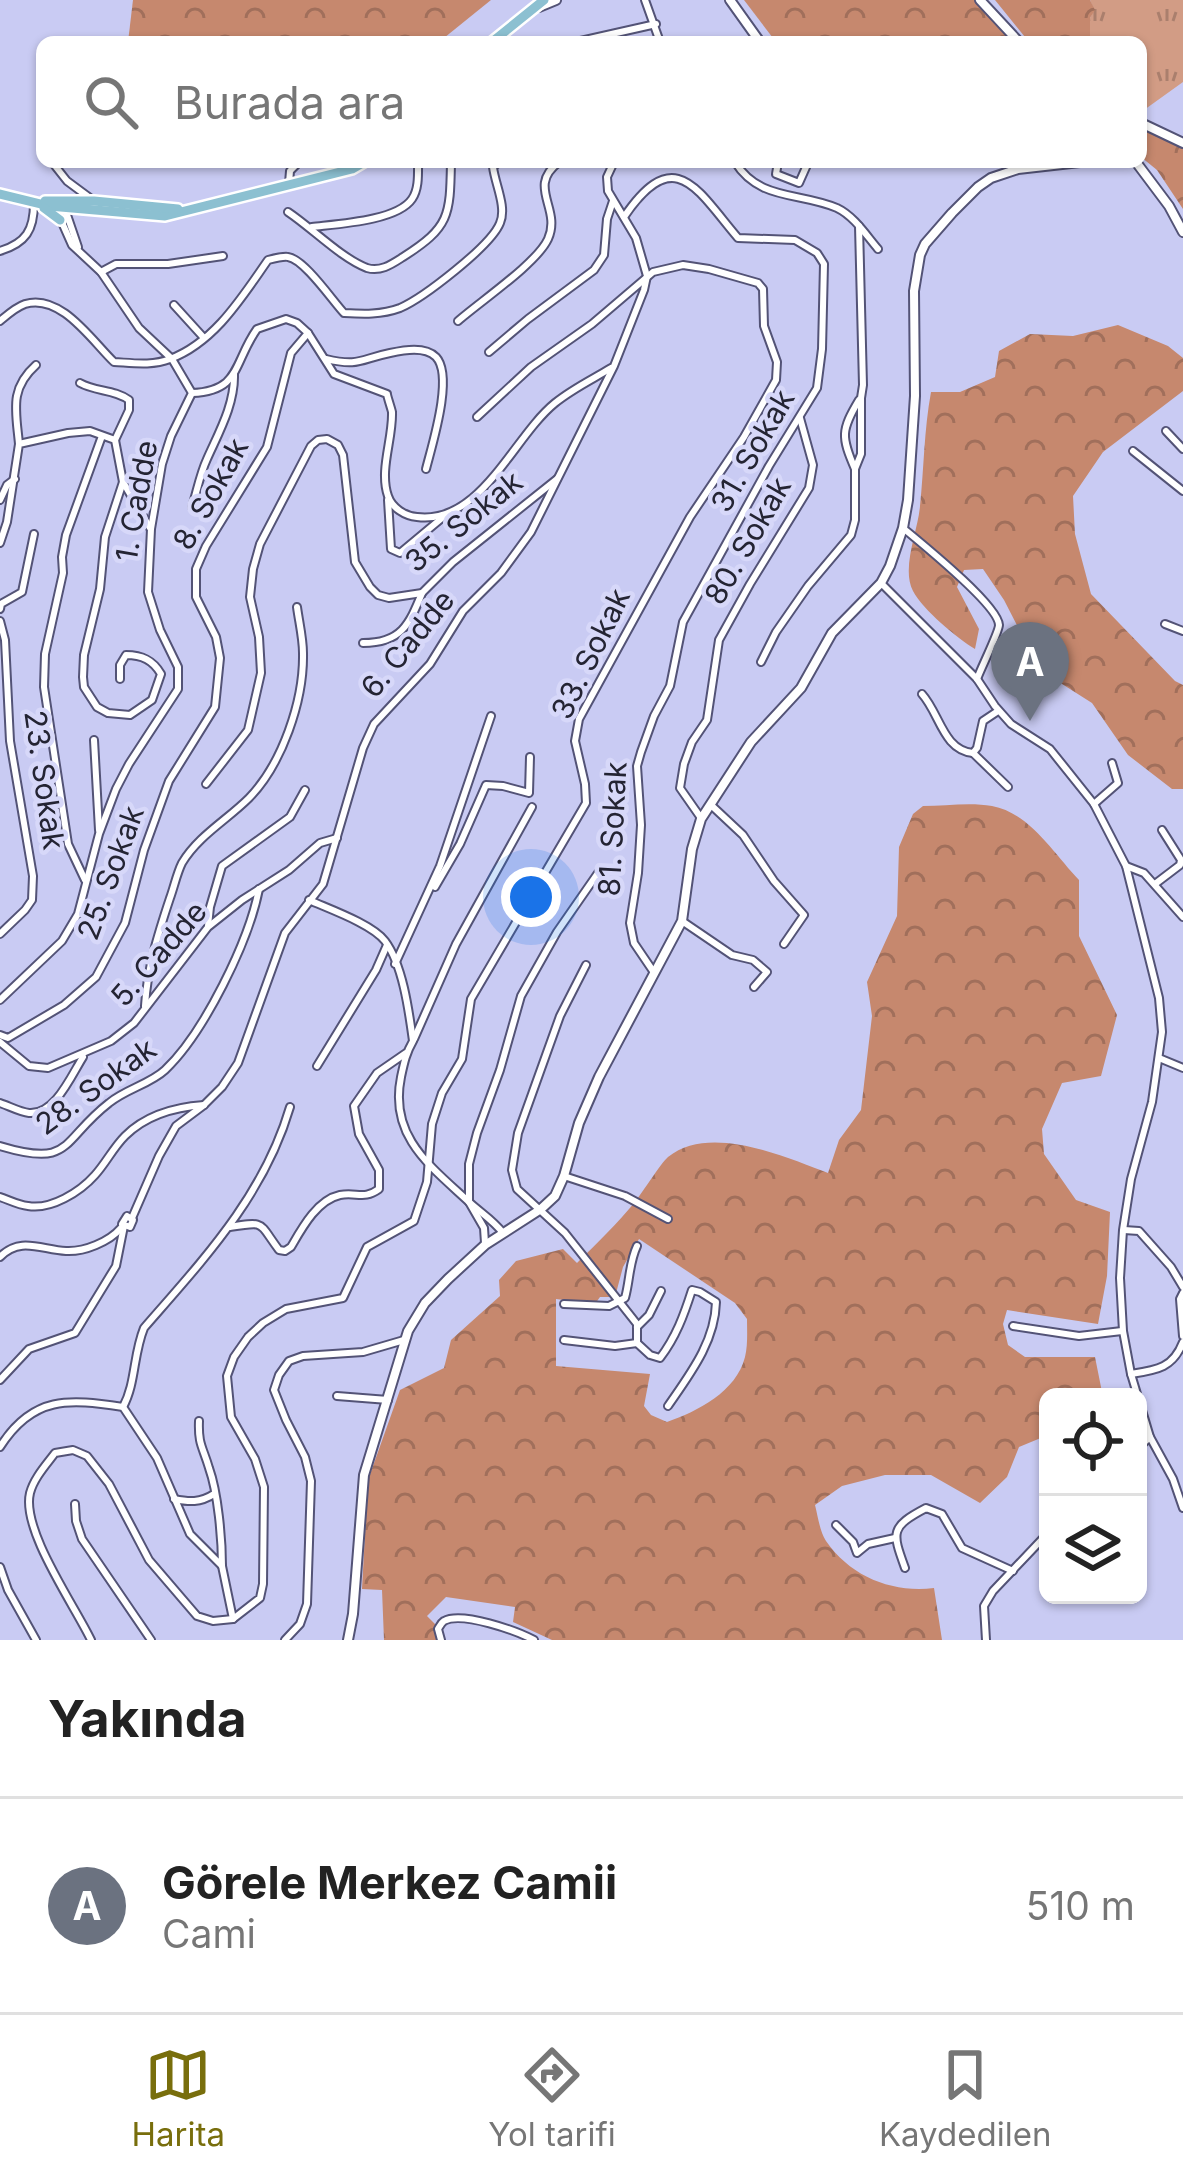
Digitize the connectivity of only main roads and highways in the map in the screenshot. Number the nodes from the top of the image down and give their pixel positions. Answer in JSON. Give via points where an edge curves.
{"nodes":[{"id":1,"x":540,"y":0,"type":"edge"},
{"id":2,"x":556,"y":0,"type":"edge"},
{"id":3,"x":980,"y":0,"type":"edge"},
{"id":4,"x":730,"y":1,"type":"edge"},
{"id":5,"x":522,"y":16,"type":"junction"},
{"id":6,"x":499,"y":36,"type":"edge"},
{"id":7,"x":756,"y":36,"type":"edge"},
{"id":8,"x":1013,"y":36,"type":"edge"},
{"id":9,"x":1147,"y":126,"type":"edge"},
{"id":10,"x":1183,"y":142,"type":"edge"},
{"id":11,"x":354,"y":168,"type":"edge"},
{"id":12,"x":1027,"y":168,"type":"edge"},
{"id":13,"x":1140,"y":168,"type":"edge"},
{"id":14,"x":0,"y":194,"type":"edge"},
{"id":15,"x":34,"y":203,"type":"junction"},
{"id":16,"x":121,"y":203,"type":"junction"},
{"id":17,"x":61,"y":205,"type":"junction"},
{"id":18,"x":85,"y":210,"type":"junction"},
{"id":19,"x":187,"y":210,"type":"junction"},
{"id":20,"x":1183,"y":232,"type":"edge"},
{"id":21,"x":348,"y":1640,"type":"edge"}],
"edges":[{"from":1,"to":5,"type":"main road"},
{"from":2,"to":5,"type":"main road"},
{"from":3,"to":8,"type":"main road"},
{"from":4,"to":7,"type":"main road"},
{"from":5,"to":6,"type":"main road"},
{"from":9,"to":10,"type":"main road"},
{"from":11,"to":19,"type":"main road"},
{"from":12,"to":21,"type":"main road","via":[[978,187],[920,255],[903,527],[881,583],[832,633],[801,688],[751,742],[701,819],[682,921],[589,1100],[555,1196],[485,1245],[425,1303],[404,1340],[364,1475]]},
{"from":13,"to":20,"type":"main road"},
{"from":14,"to":15,"type":"main road"},
{"from":15,"to":17,"type":"main road"},
{"from":15,"to":18,"type":"main road","via":[[65,221]]},
{"from":16,"to":17,"type":"main road"},
{"from":16,"to":17,"type":"main road"},
{"from":16,"to":19,"type":"main road"},
{"from":17,"to":18,"type":"main road"},
{"from":18,"to":19,"type":"main road"}]}
